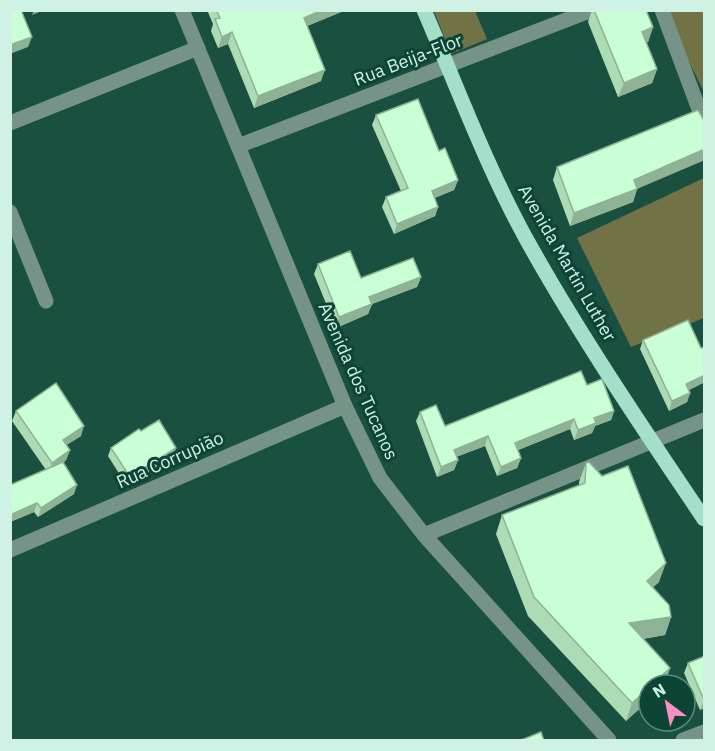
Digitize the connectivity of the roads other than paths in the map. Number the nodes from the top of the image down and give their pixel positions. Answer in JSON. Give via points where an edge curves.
{"nodes":[{"id":1,"x":182,"y":10,"type":"edge"},
{"id":2,"x":424,"y":10,"type":"edge"},
{"id":3,"x":592,"y":10,"type":"edge"},
{"id":4,"x":662,"y":10,"type":"edge"},
{"id":5,"x":198,"y":48,"type":"junction"},
{"id":6,"x":447,"y":66,"type":"junction"},
{"id":7,"x":10,"y":123,"type":"edge"},
{"id":8,"x":705,"y":123,"type":"edge"},
{"id":9,"x":238,"y":146,"type":"junction"},
{"id":10,"x":10,"y":212,"type":"edge"},
{"id":11,"x":46,"y":301,"type":"dead end"},
{"id":12,"x":345,"y":406,"type":"junction"},
{"id":13,"x":705,"y":420,"type":"edge"},
{"id":14,"x":652,"y":442,"type":"junction"},
{"id":15,"x":705,"y":519,"type":"edge"},
{"id":16,"x":424,"y":535,"type":"junction"},
{"id":17,"x":10,"y":550,"type":"edge"},
{"id":18,"x":705,"y":732,"type":"edge"},
{"id":19,"x":609,"y":741,"type":"edge"},
{"id":20,"x":683,"y":741,"type":"edge"}],
"edges":[{"from":1,"to":5,"type":"street","name":"Avenida dos Tucanos"},
{"from":2,"to":6,"type":"main road","name":"Avenida Martin Luther"},
{"from":3,"to":6,"type":"street","name":"Rua Beija-Flor"},
{"from":4,"to":8,"type":"street"},
{"from":5,"to":7,"type":"street"},
{"from":5,"to":9,"type":"street","name":"Avenida dos Tucanos"},
{"from":6,"to":9,"type":"street","name":"Rua Beija-Flor"},
{"from":6,"to":14,"type":"main road","name":"Avenida Martin Luther","via":[[532,250]]},
{"from":9,"to":12,"type":"street","name":"Avenida dos Tucanos"},
{"from":10,"to":11,"type":"street"},
{"from":12,"to":16,"type":"street","name":"Avenida dos Tucanos","via":[[380,478]]},
{"from":12,"to":17,"type":"street","name":"Rua Corrupião"},
{"from":13,"to":14,"type":"street"},
{"from":14,"to":15,"type":"main road","name":"Avenida Martin Luther"},
{"from":14,"to":16,"type":"street"},
{"from":16,"to":19,"type":"street","name":"Avenida dos Tucanos"},
{"from":18,"to":20,"type":"street"}]}
